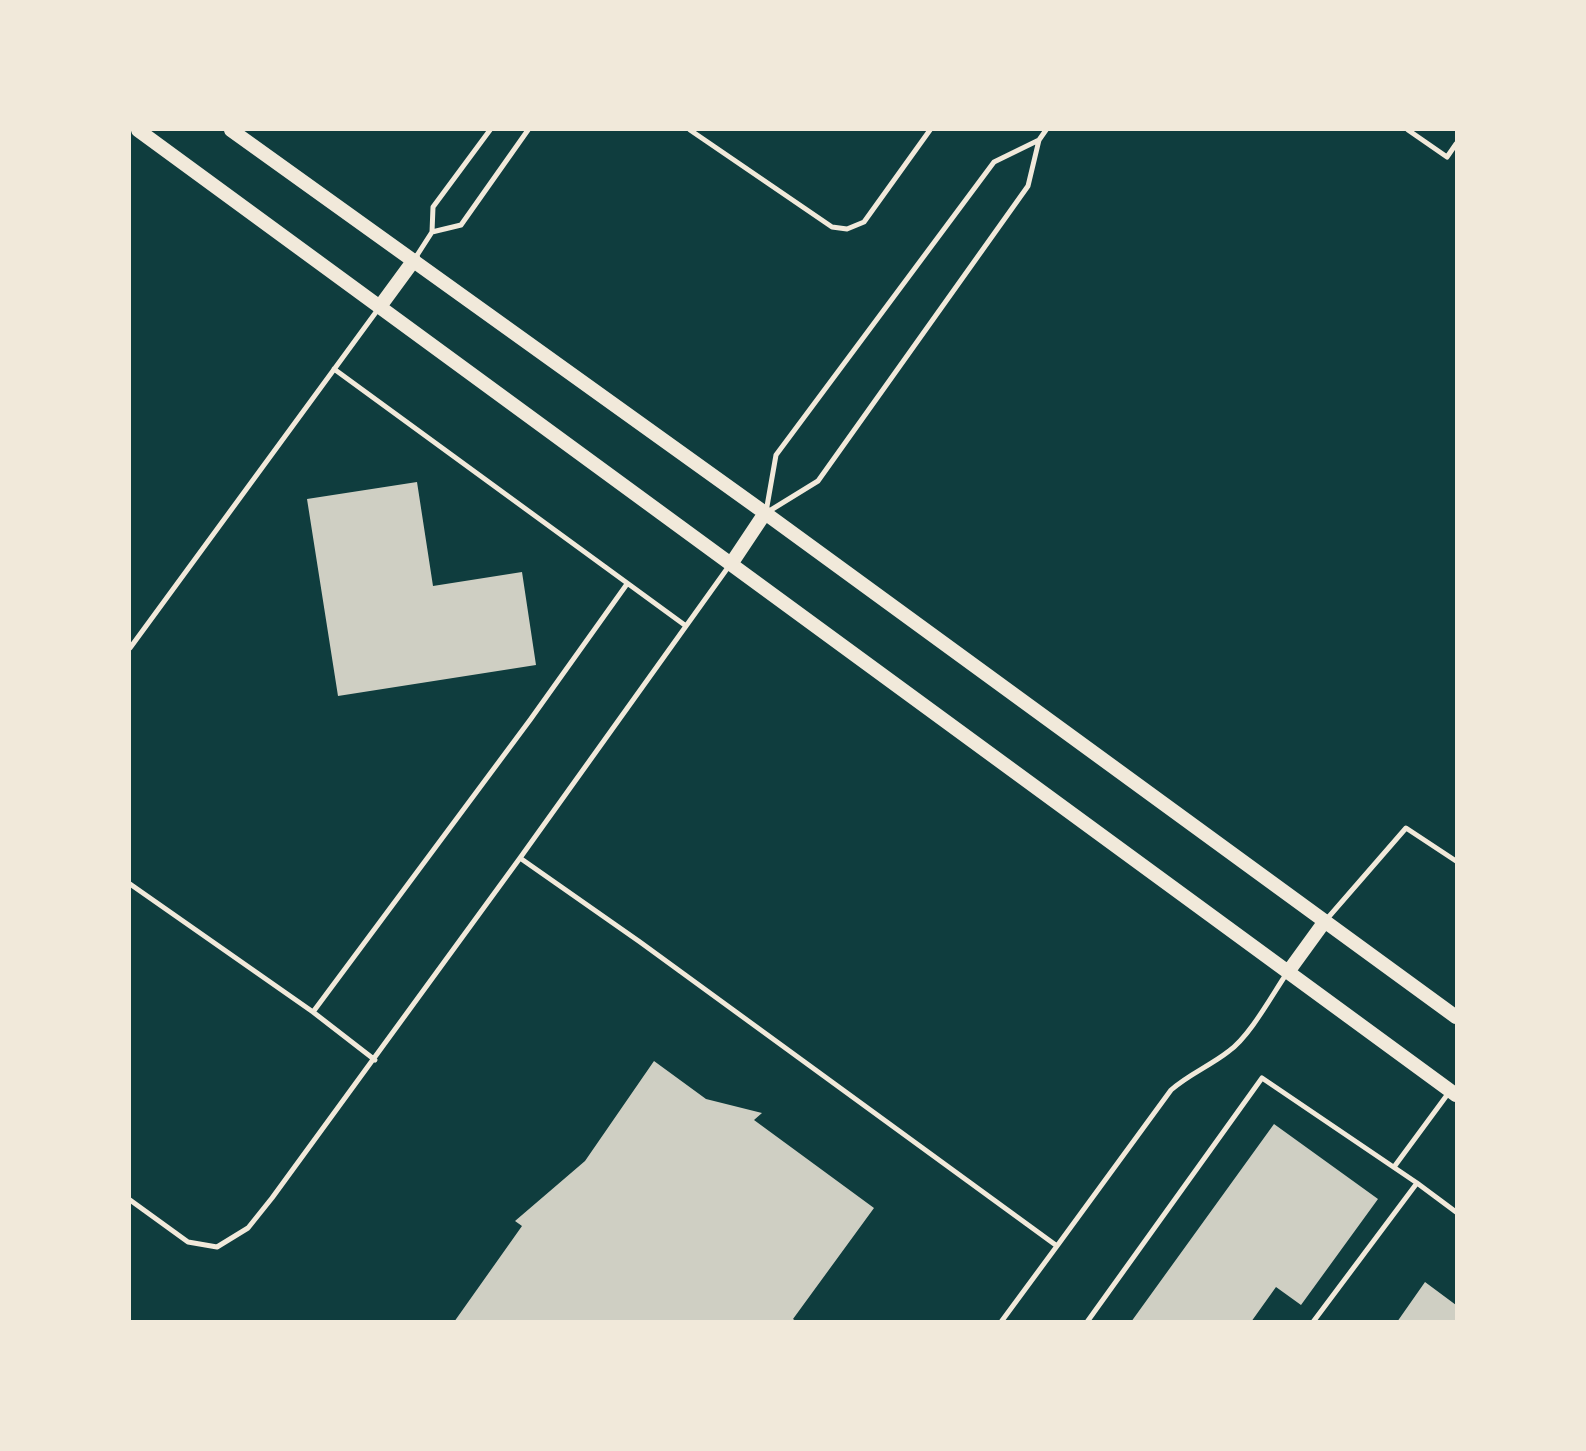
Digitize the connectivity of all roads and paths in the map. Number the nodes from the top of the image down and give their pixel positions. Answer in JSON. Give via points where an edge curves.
{"nodes":[{"id":1,"x":138,"y":130,"type":"edge"},
{"id":2,"x":232,"y":130,"type":"edge"},
{"id":3,"x":490,"y":130,"type":"edge"},
{"id":4,"x":528,"y":130,"type":"edge"},
{"id":5,"x":690,"y":130,"type":"edge"},
{"id":6,"x":930,"y":130,"type":"edge"},
{"id":7,"x":1046,"y":130,"type":"edge"},
{"id":8,"x":1408,"y":130,"type":"edge"},
{"id":9,"x":1039,"y":140,"type":"junction"},
{"id":10,"x":1457,"y":144,"type":"edge"},
{"id":11,"x":432,"y":232,"type":"junction"},
{"id":12,"x":414,"y":260,"type":"junction"},
{"id":13,"x":381,"y":305,"type":"junction"},
{"id":14,"x":334,"y":369,"type":"junction"},
{"id":15,"x":765,"y":513,"type":"junction"},
{"id":16,"x":731,"y":564,"type":"junction"},
{"id":17,"x":627,"y":584,"type":"junction"},
{"id":18,"x":686,"y":626,"type":"junction"},
{"id":19,"x":130,"y":648,"type":"edge"},
{"id":20,"x":520,"y":858,"type":"junction"},
{"id":21,"x":1457,"y":861,"type":"edge"},
{"id":22,"x":130,"y":884,"type":"edge"},
{"id":23,"x":1325,"y":920,"type":"junction"},
{"id":24,"x":1288,"y":972,"type":"junction"},
{"id":25,"x":313,"y":1012,"type":"junction"},
{"id":26,"x":1457,"y":1017,"type":"edge"},
{"id":27,"x":374,"y":1060,"type":"junction"},
{"id":28,"x":1453,"y":1093,"type":"edge"},
{"id":29,"x":1394,"y":1167,"type":"junction"},
{"id":30,"x":1417,"y":1183,"type":"junction"},
{"id":31,"x":130,"y":1200,"type":"edge"},
{"id":32,"x":1457,"y":1212,"type":"edge"},
{"id":33,"x":1057,"y":1246,"type":"junction"},
{"id":34,"x":1001,"y":1321,"type":"edge"},
{"id":35,"x":1087,"y":1321,"type":"edge"},
{"id":36,"x":1313,"y":1321,"type":"edge"}],
"edges":[{"from":1,"to":13,"type":"main road"},
{"from":2,"to":12,"type":"main road"},
{"from":3,"to":11,"type":"lane","via":[[433,207]]},
{"from":4,"to":11,"type":"lane","via":[[461,225]]},
{"from":5,"to":6,"type":"lane","via":[[832,227],[847,229],[864,222]]},
{"from":7,"to":9,"type":"lane"},
{"from":8,"to":10,"type":"lane","via":[[1447,158]]},
{"from":9,"to":15,"type":"lane","via":[[1028,186],[818,481]]},
{"from":9,"to":15,"type":"lane","via":[[994,162],[776,455]]},
{"from":11,"to":12,"type":"lane"},
{"from":12,"to":13,"type":"main road"},
{"from":12,"to":15,"type":"main road"},
{"from":13,"to":14,"type":"lane"},
{"from":13,"to":16,"type":"main road"},
{"from":14,"to":17,"type":"lane"},
{"from":14,"to":19,"type":"lane"},
{"from":15,"to":16,"type":"main road"},
{"from":15,"to":23,"type":"main road"},
{"from":16,"to":18,"type":"lane"},
{"from":16,"to":24,"type":"main road"},
{"from":17,"to":18,"type":"lane"},
{"from":17,"to":25,"type":"lane"},
{"from":18,"to":20,"type":"lane"},
{"from":20,"to":27,"type":"lane"},
{"from":20,"to":33,"type":"lane"},
{"from":21,"to":23,"type":"lane","via":[[1406,828]]},
{"from":22,"to":25,"type":"lane"},
{"from":23,"to":24,"type":"main road"},
{"from":23,"to":26,"type":"main road"},
{"from":24,"to":28,"type":"main road"},
{"from":24,"to":33,"type":"lane","via":[[1240,1040],[1171,1090]]},
{"from":25,"to":27,"type":"lane"},
{"from":27,"to":31,"type":"lane","via":[[248,1228],[217,1247],[188,1241]]},
{"from":28,"to":29,"type":"lane"},
{"from":29,"to":30,"type":"lane"},
{"from":29,"to":35,"type":"lane","via":[[1262,1077]]},
{"from":30,"to":32,"type":"lane"},
{"from":30,"to":36,"type":"lane"},
{"from":33,"to":34,"type":"lane"}]}
